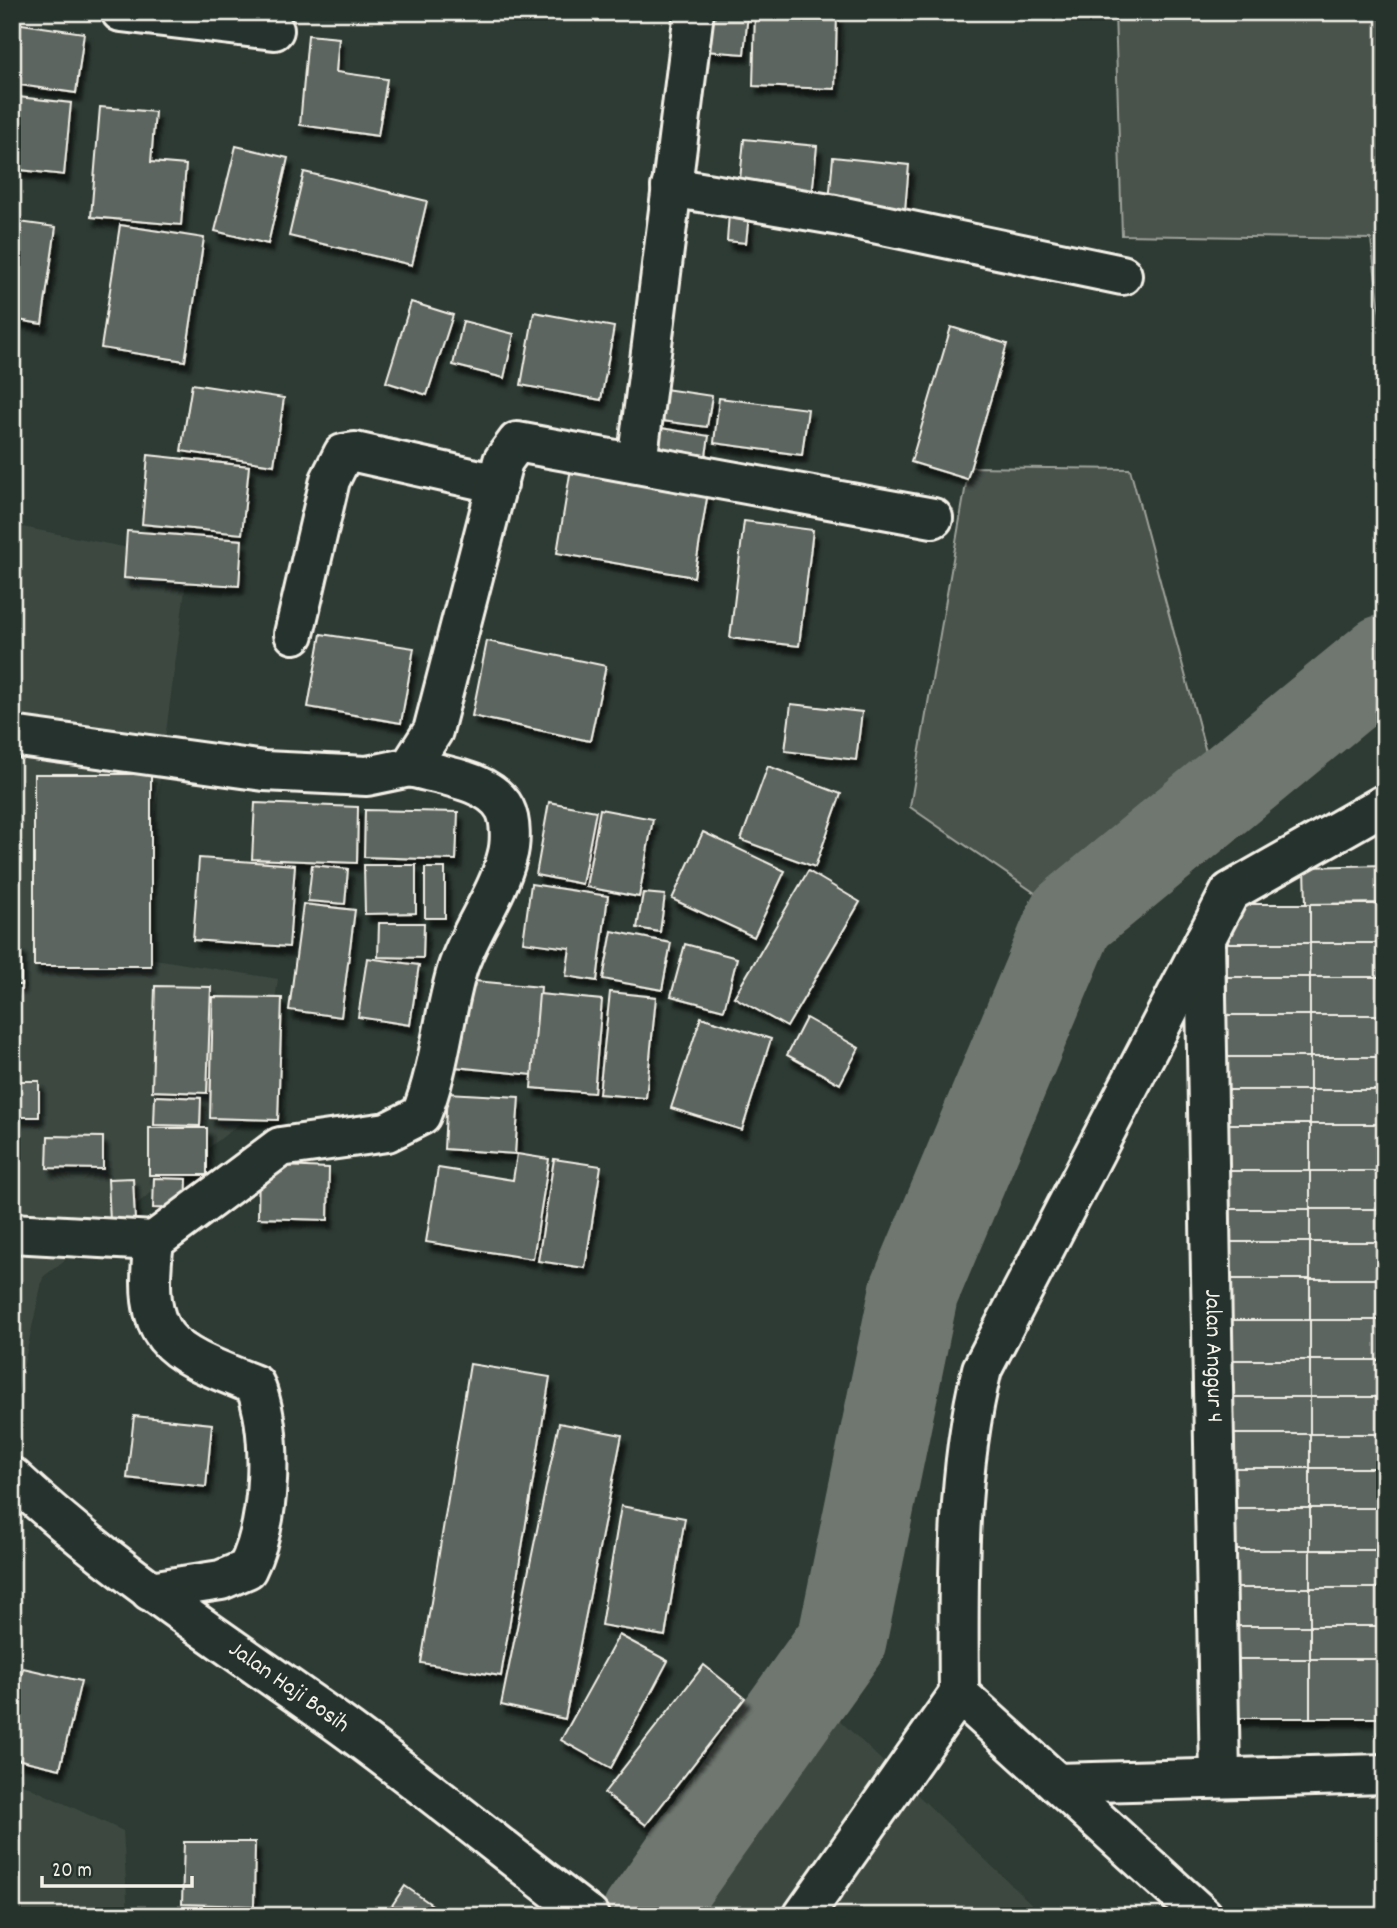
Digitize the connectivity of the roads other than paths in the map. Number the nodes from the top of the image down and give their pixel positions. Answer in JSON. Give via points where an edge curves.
{"nodes":[{"id":1,"x":121,"y":12,"type":"edge"},
{"id":2,"x":694,"y":12,"type":"edge"},
{"id":3,"x":274,"y":30,"type":"dead end"},
{"id":4,"x":671,"y":187,"type":"junction"},
{"id":5,"x":1122,"y":275,"type":"dead end"},
{"id":6,"x":637,"y":463,"type":"junction"},
{"id":7,"x":498,"y":484,"type":"junction"},
{"id":8,"x":933,"y":518,"type":"dead end"},
{"id":9,"x":294,"y":634,"type":"dead end"},
{"id":10,"x":12,"y":736,"type":"edge"},
{"id":11,"x":410,"y":767,"type":"junction"},
{"id":12,"x":1385,"y":804,"type":"edge"},
{"id":13,"x":1205,"y":936,"type":"junction"},
{"id":14,"x":12,"y":1233,"type":"edge"},
{"id":15,"x":154,"y":1241,"type":"junction"},
{"id":16,"x":12,"y":1477,"type":"edge"},
{"id":17,"x":150,"y":1591,"type":"junction"},
{"id":18,"x":958,"y":1694,"type":"junction"},
{"id":19,"x":1385,"y":1774,"type":"edge"},
{"id":20,"x":1220,"y":1777,"type":"junction"},
{"id":21,"x":1057,"y":1783,"type":"junction"},
{"id":22,"x":578,"y":1907,"type":"edge"},
{"id":23,"x":803,"y":1916,"type":"edge"},
{"id":24,"x":1203,"y":1916,"type":"edge"}],
"edges":[{"from":1,"to":3,"type":"street"},
{"from":2,"to":4,"type":"street"},
{"from":4,"to":5,"type":"street","via":[[835,215]]},
{"from":4,"to":6,"type":"street"},
{"from":6,"to":7,"type":"street","via":[[517,442],[503,461]]},
{"from":6,"to":8,"type":"street"},
{"from":7,"to":9,"type":"street","via":[[355,452],[342,454],[330,480]]},
{"from":7,"to":11,"type":"street","via":[[433,731]]},
{"from":10,"to":11,"type":"street","via":[[264,771],[368,776]]},
{"from":11,"to":15,"type":"street","via":[[480,787],[496,797],[506,810],[509,830],[508,856],[458,968],[433,1085],[421,1115],[387,1132],[280,1147]]},
{"from":12,"to":13,"type":"street","via":[[1230,892]]},
{"from":13,"to":18,"type":"street","via":[[982,1369],[968,1423],[958,1596]]},
{"from":13,"to":20,"type":"street","name":"Jalan Anggur 4"},
{"from":14,"to":15,"type":"street"},
{"from":15,"to":17,"type":"street","via":[[149,1281],[157,1321],[166,1338],[194,1361],[254,1385],[264,1408],[266,1438],[262,1522],[247,1569],[221,1580]]},
{"from":16,"to":17,"type":"street","name":"Jalan Haji Bosih","via":[[66,1527]]},
{"from":17,"to":22,"type":"street","name":"Jalan Haji Bosih","via":[[338,1723]]},
{"from":18,"to":21,"type":"street"},
{"from":18,"to":23,"type":"street"},
{"from":19,"to":20,"type":"street"},
{"from":20,"to":21,"type":"street"},
{"from":21,"to":24,"type":"street"}]}
